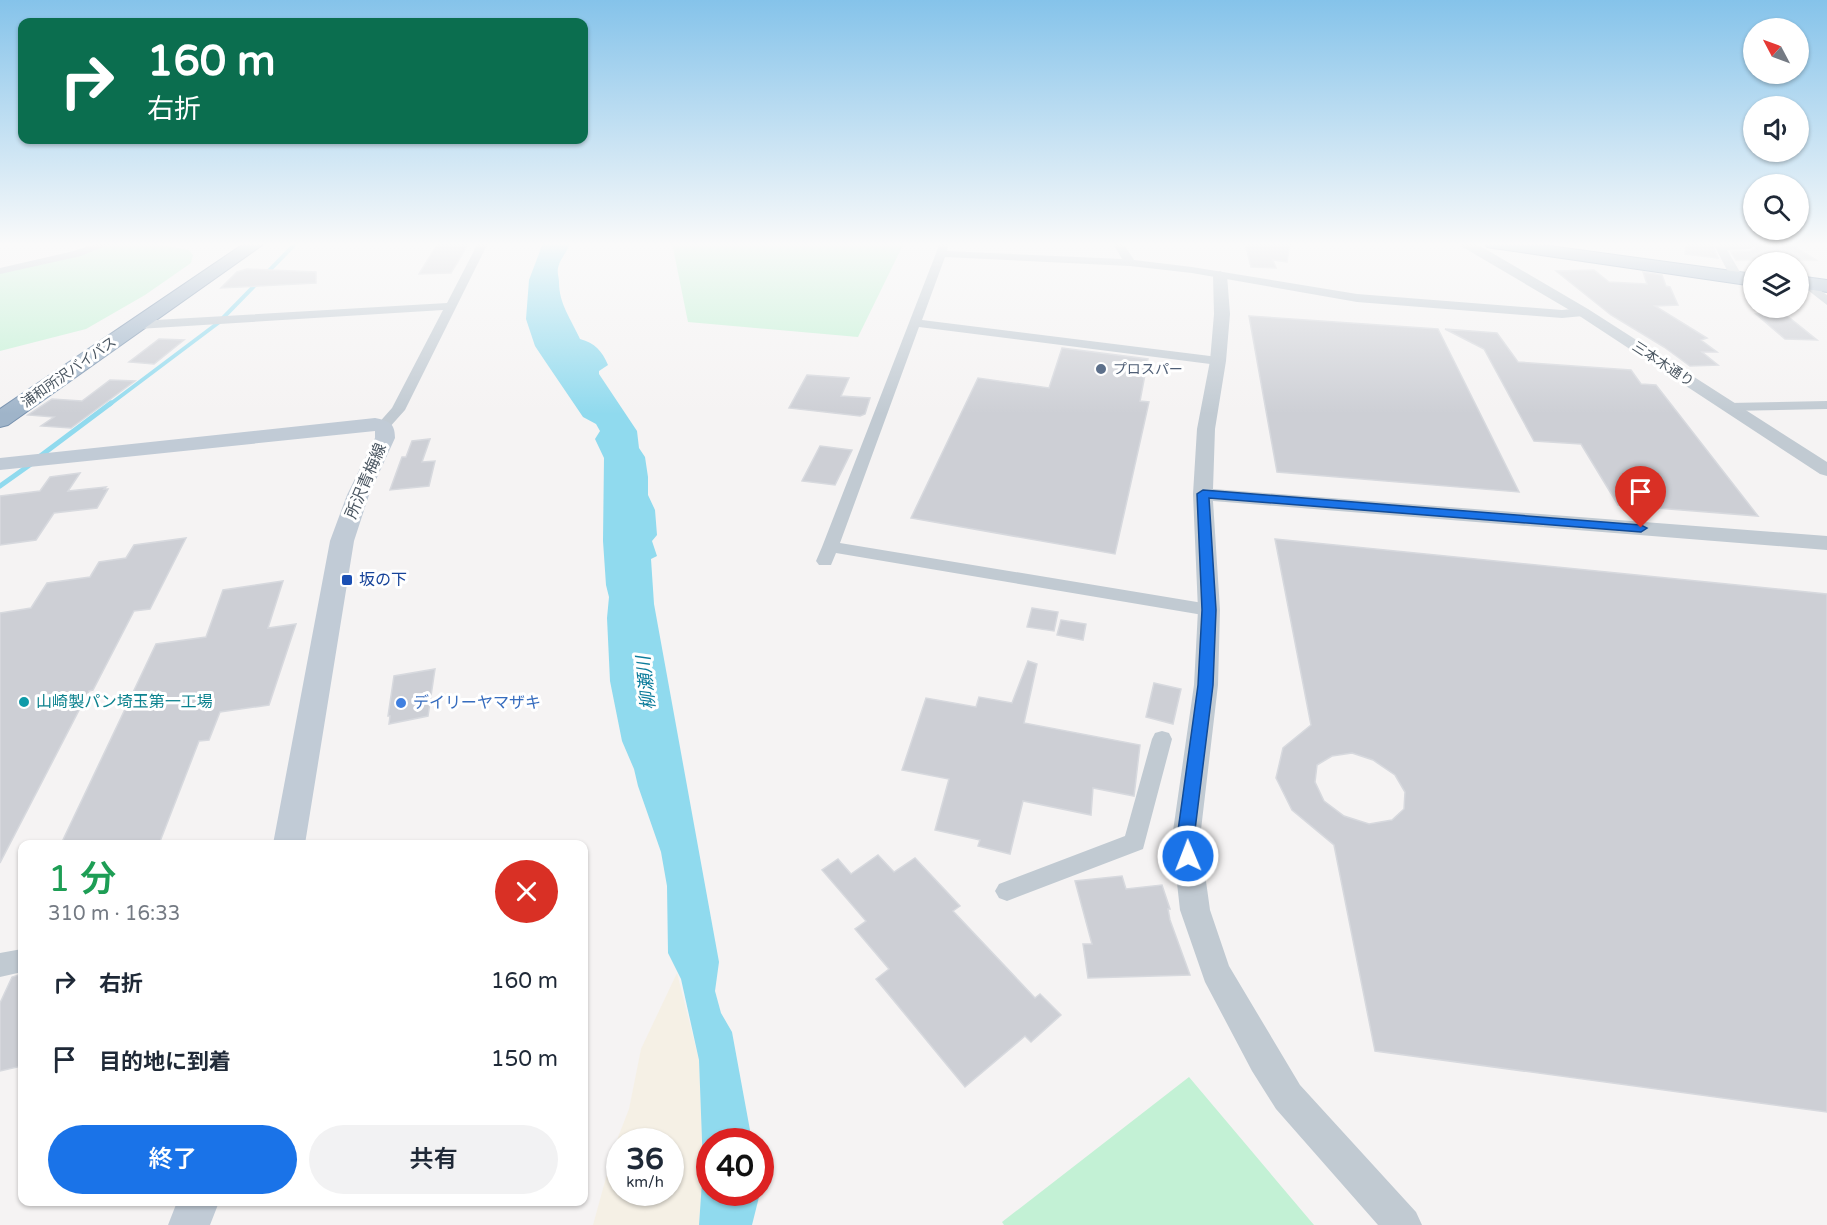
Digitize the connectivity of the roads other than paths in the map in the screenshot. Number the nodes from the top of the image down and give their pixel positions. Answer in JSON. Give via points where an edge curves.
{"nodes":[{"id":1,"x":151,"y":300,"type":"edge"},
{"id":2,"x":171,"y":300,"type":"edge"},
{"id":3,"x":453,"y":300,"type":"edge"},
{"id":4,"x":924,"y":300,"type":"edge"},
{"id":5,"x":1221,"y":300,"type":"edge"},
{"id":6,"x":1385,"y":300,"type":"edge"},
{"id":7,"x":1563,"y":300,"type":"edge"},
{"id":8,"x":450,"y":306,"type":"junction"},
{"id":9,"x":1583,"y":312,"type":"junction"},
{"id":10,"x":916,"y":323,"type":"junction"},
{"id":11,"x":138,"y":324,"type":"junction"},
{"id":12,"x":1218,"y":361,"type":"junction"},
{"id":13,"x":0,"y":403,"type":"edge"},
{"id":14,"x":1827,"y":405,"type":"edge"},
{"id":15,"x":1729,"y":407,"type":"junction"},
{"id":16,"x":0,"y":420,"type":"edge"},
{"id":17,"x":382,"y":426,"type":"junction"},
{"id":18,"x":0,"y":465,"type":"edge"},
{"id":19,"x":1827,"y":470,"type":"edge"},
{"id":20,"x":1203,"y":494,"type":"junction"},
{"id":21,"x":1827,"y":543,"type":"edge"},
{"id":22,"x":1209,"y":610,"type":"junction"},
{"id":23,"x":1162,"y":738,"type":"dead end"},
{"id":24,"x":290,"y":840,"type":"edge"},
{"id":25,"x":1007,"y":891,"type":"dead end"},
{"id":26,"x":18,"y":962,"type":"edge"},
{"id":27,"x":0,"y":965,"type":"edge"},
{"id":28,"x":196,"y":1206,"type":"edge"},
{"id":29,"x":189,"y":1225,"type":"edge"},
{"id":30,"x":1403,"y":1225,"type":"edge"}],
"edges":[{"from":1,"to":13,"type":"highway","name":"浦和所沢バイパス"},
{"from":2,"to":11,"type":"highway","name":"浦和所沢バイパス"},
{"from":3,"to":8,"type":"street"},
{"from":4,"to":10,"type":"street"},
{"from":5,"to":12,"type":"street"},
{"from":6,"to":9,"type":"street","via":[[1562,314]]},
{"from":7,"to":9,"type":"street","name":"三本木通り"},
{"from":8,"to":11,"type":"street"},
{"from":8,"to":17,"type":"street","via":[[398,410]]},
{"from":9,"to":15,"type":"street","name":"三本木通り"},
{"from":10,"to":12,"type":"street"},
{"from":10,"to":22,"type":"street","via":[[827,554]]},
{"from":11,"to":16,"type":"highway","name":"浦和所沢バイパス"},
{"from":12,"to":20,"type":"street","via":[[1206,429]]},
{"from":14,"to":15,"type":"street"},
{"from":15,"to":19,"type":"street","name":"三本木通り"},
{"from":17,"to":18,"type":"main road","name":"所沢青梅線","via":[[360,424]]},
{"from":17,"to":24,"type":"main road","name":"所沢青梅線","via":[[385,438],[358,495],[340,551]]},
{"from":20,"to":21,"type":"street"},
{"from":20,"to":22,"type":"street"},
{"from":22,"to":30,"type":"street","via":[[1206,685],[1186,838],[1195,910],[1216,972],[1288,1096]]},
{"from":23,"to":25,"type":"street","via":[[1136,842]]},
{"from":26,"to":27,"type":"street"},
{"from":28,"to":29,"type":"main road"}]}
